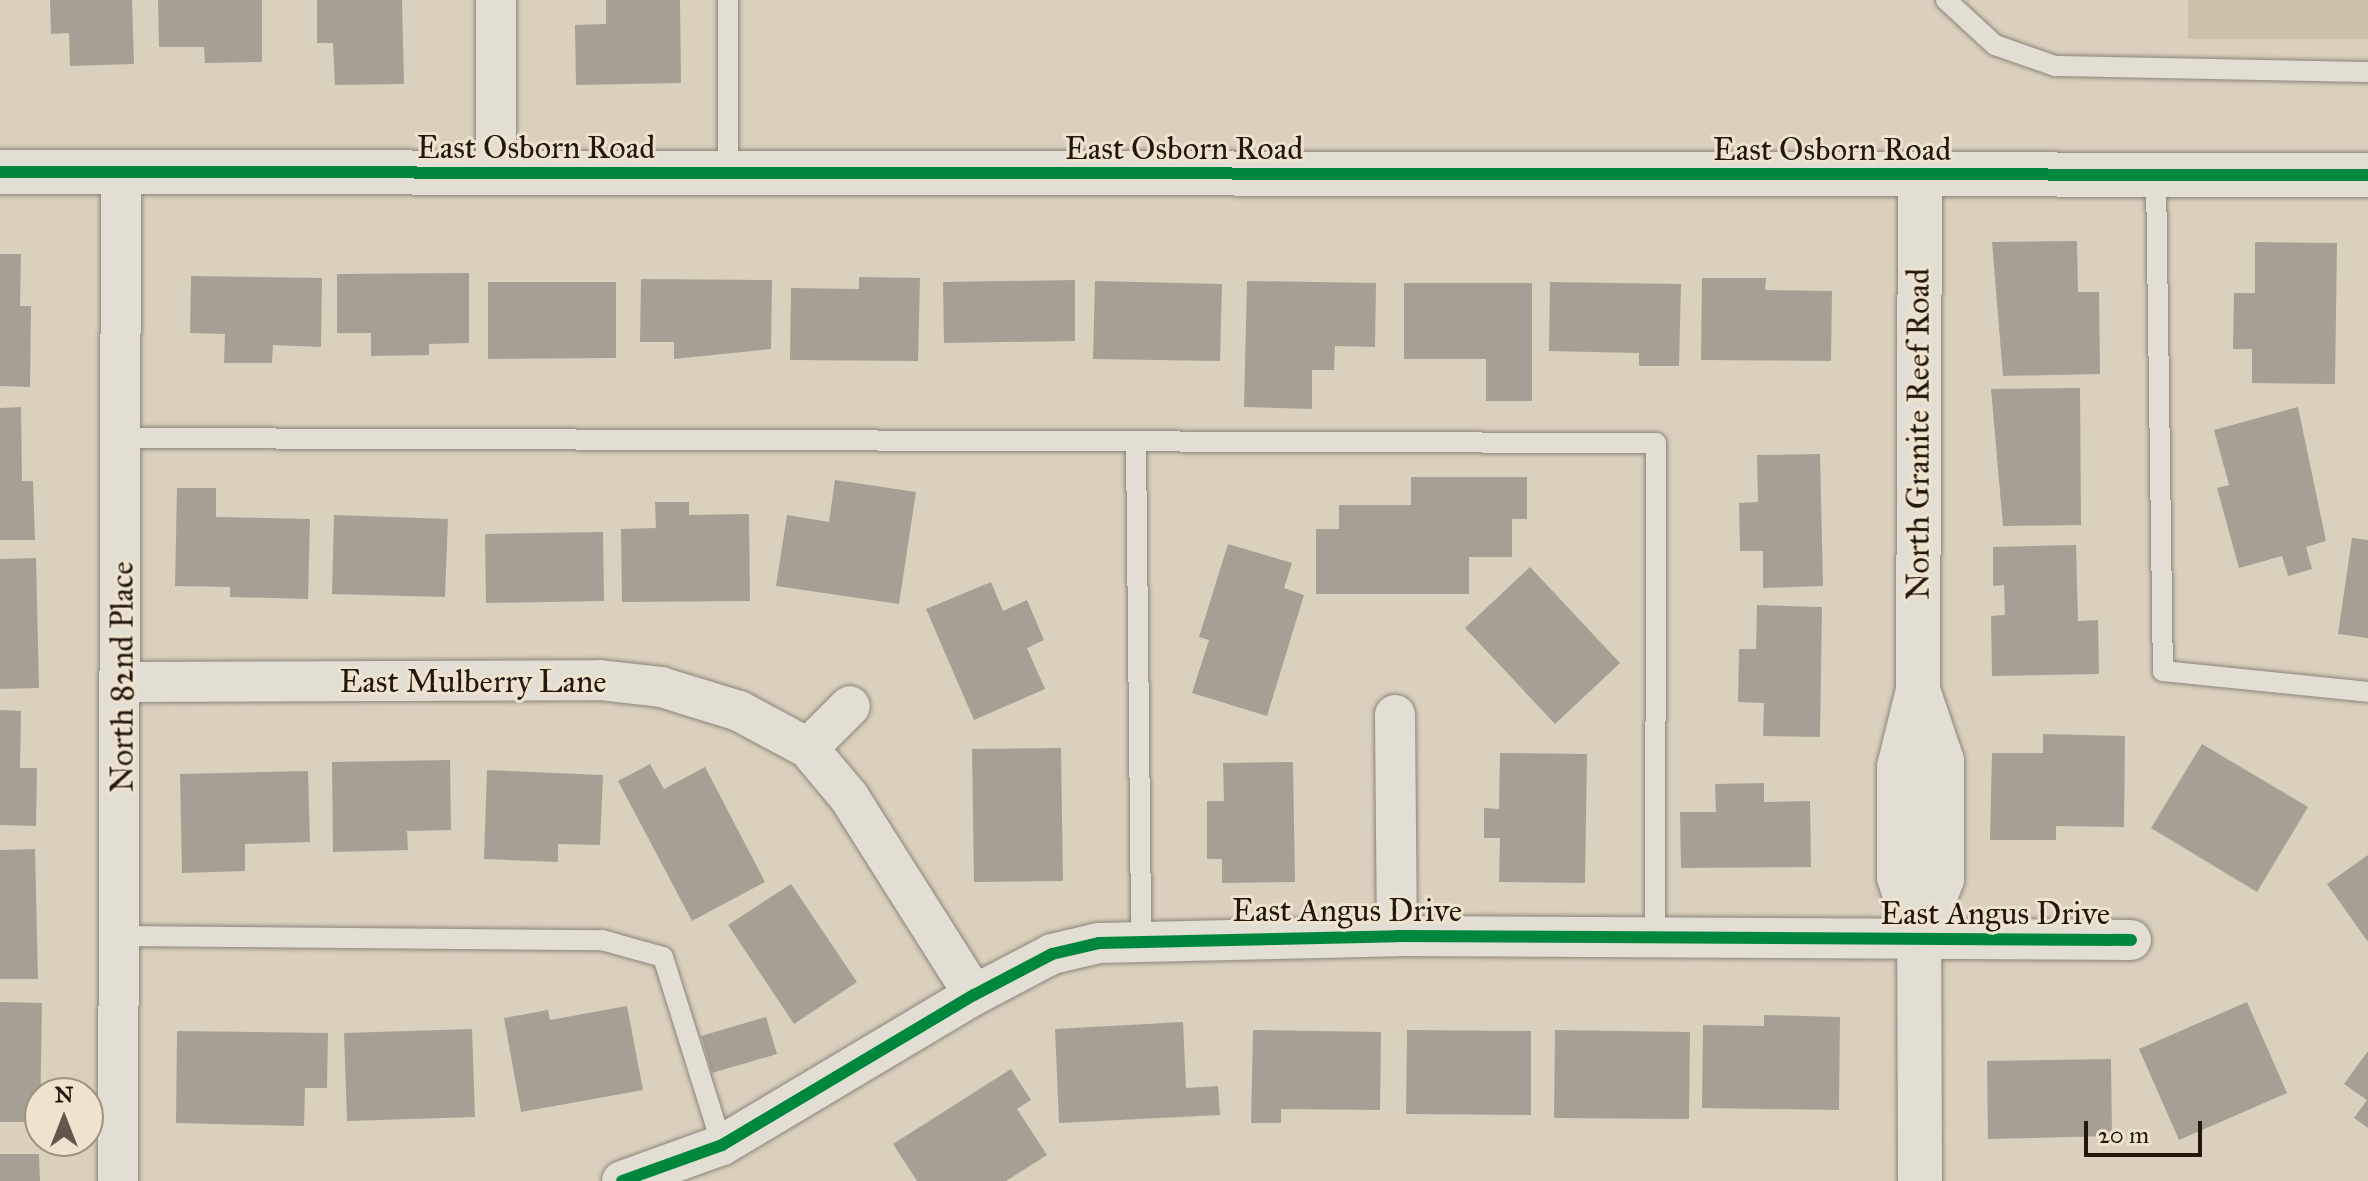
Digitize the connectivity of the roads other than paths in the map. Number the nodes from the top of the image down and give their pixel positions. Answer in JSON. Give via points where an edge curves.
{"nodes":[{"id":1,"x":496,"y":0,"type":"edge"},
{"id":2,"x":728,"y":0,"type":"edge"},
{"id":3,"x":1946,"y":0,"type":"edge"},
{"id":4,"x":2368,"y":72,"type":"edge"},
{"id":5,"x":0,"y":172,"type":"edge"},
{"id":6,"x":121,"y":173,"type":"junction"},
{"id":7,"x":496,"y":174,"type":"junction"},
{"id":8,"x":728,"y":175,"type":"junction"},
{"id":9,"x":2368,"y":175,"type":"edge"},
{"id":10,"x":2156,"y":176,"type":"junction"},
{"id":11,"x":1920,"y":177,"type":"junction"},
{"id":12,"x":122,"y":438,"type":"junction"},
{"id":13,"x":1136,"y":442,"type":"junction"},
{"id":14,"x":125,"y":682,"type":"junction"},
{"id":15,"x":2368,"y":692,"type":"edge"},
{"id":16,"x":850,"y":706,"type":"dead end"},
{"id":17,"x":1395,"y":715,"type":"dead end"},
{"id":18,"x":808,"y":748,"type":"junction"},
{"id":19,"x":122,"y":936,"type":"junction"},
{"id":20,"x":1397,"y":936,"type":"junction"},
{"id":21,"x":1141,"y":937,"type":"junction"},
{"id":22,"x":1655,"y":938,"type":"junction"},
{"id":23,"x":1919,"y":940,"type":"junction"},
{"id":24,"x":2131,"y":940,"type":"dead end"},
{"id":25,"x":974,"y":995,"type":"junction"},
{"id":26,"x":722,"y":1145,"type":"junction"},
{"id":27,"x":118,"y":1181,"type":"edge"},
{"id":28,"x":622,"y":1181,"type":"edge"},
{"id":29,"x":1920,"y":1181,"type":"edge"}],
"edges":[{"from":1,"to":7,"type":"street"},
{"from":2,"to":8,"type":"lane"},
{"from":3,"to":4,"type":"lane","via":[[1995,45],[2055,66]]},
{"from":5,"to":6,"type":"street","name":"East Osborn Road"},
{"from":6,"to":7,"type":"street","name":"East Osborn Road"},
{"from":6,"to":12,"type":"street","name":"North 82nd Place"},
{"from":7,"to":8,"type":"street","name":"East Osborn Road"},
{"from":8,"to":11,"type":"street","name":"East Osborn Road"},
{"from":9,"to":10,"type":"street","name":"East Osborn Road"},
{"from":10,"to":11,"type":"street","name":"East Osborn Road"},
{"from":10,"to":15,"type":"lane","via":[[2163,671]]},
{"from":11,"to":23,"type":"street","name":"North Granite Reef Road","via":[[1918,690],[1899,767],[1899,877]]},
{"from":12,"to":13,"type":"lane"},
{"from":12,"to":14,"type":"street","name":"North 82nd Place"},
{"from":13,"to":21,"type":"lane"},
{"from":13,"to":22,"type":"lane","via":[[1656,443]]},
{"from":14,"to":18,"type":"street","name":"East Mulberry Lane","via":[[600,680],[661,687],[739,711]]},
{"from":14,"to":19,"type":"street","name":"North 82nd Place"},
{"from":16,"to":18,"type":"street"},
{"from":17,"to":20,"type":"street"},
{"from":18,"to":25,"type":"street","name":"East Mulberry Lane","via":[[896,866]]},
{"from":19,"to":26,"type":"lane","via":[[602,940],[663,957]]},
{"from":19,"to":27,"type":"street","name":"North 82nd Place"},
{"from":20,"to":21,"type":"street","name":"East Angus Drive"},
{"from":20,"to":22,"type":"street","name":"East Angus Drive"},
{"from":21,"to":25,"type":"street","name":"East Angus Drive","via":[[1052,954]]},
{"from":22,"to":23,"type":"street","name":"East Angus Drive"},
{"from":23,"to":24,"type":"street","name":"East Angus Drive"},
{"from":23,"to":29,"type":"street","name":"North Granite Reef Road"},
{"from":25,"to":26,"type":"street","name":"East Angus Drive"},
{"from":26,"to":28,"type":"street","name":"East Angus Drive"}]}
